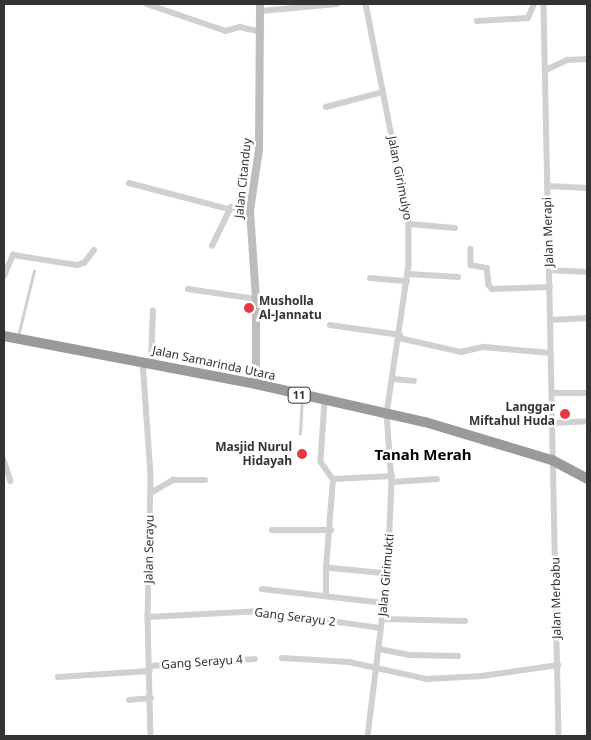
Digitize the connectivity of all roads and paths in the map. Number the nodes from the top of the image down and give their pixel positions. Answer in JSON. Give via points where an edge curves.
{"nodes":[{"id":1,"x":147,"y":4,"type":"edge"},
{"id":2,"x":337,"y":4,"type":"edge"},
{"id":3,"x":366,"y":4,"type":"edge"},
{"id":4,"x":534,"y":4,"type":"edge"},
{"id":5,"x":544,"y":4,"type":"edge"},
{"id":6,"x":260,"y":7,"type":"edge"},
{"id":7,"x":477,"y":21,"type":"dead end"},
{"id":8,"x":261,"y":32,"type":"junction"},
{"id":9,"x":587,"y":59,"type":"edge"},
{"id":10,"x":546,"y":70,"type":"junction"},
{"id":11,"x":383,"y":92,"type":"junction"},
{"id":12,"x":326,"y":107,"type":"dead end"},
{"id":13,"x":129,"y":182,"type":"dead end"},
{"id":14,"x":547,"y":186,"type":"junction"},
{"id":15,"x":587,"y":188,"type":"edge"},
{"id":16,"x":229,"y":209,"type":"junction"},
{"id":17,"x":250,"y":211,"type":"junction"},
{"id":18,"x":409,"y":224,"type":"junction"},
{"id":19,"x":455,"y":228,"type":"dead end"},
{"id":20,"x":212,"y":246,"type":"dead end"},
{"id":21,"x":472,"y":249,"type":"dead end"},
{"id":22,"x":94,"y":250,"type":"dead end"},
{"id":23,"x":549,"y":270,"type":"junction"},
{"id":24,"x":34,"y":271,"type":"dead end"},
{"id":25,"x":587,"y":272,"type":"edge"},
{"id":26,"x":408,"y":274,"type":"junction"},
{"id":27,"x":4,"y":276,"type":"edge"},
{"id":28,"x":370,"y":278,"type":"dead end"},
{"id":29,"x":458,"y":278,"type":"dead end"},
{"id":30,"x":407,"y":281,"type":"junction"},
{"id":31,"x":550,"y":287,"type":"junction"},
{"id":32,"x":188,"y":289,"type":"dead end"},
{"id":33,"x":256,"y":299,"type":"junction"},
{"id":34,"x":153,"y":311,"type":"dead end"},
{"id":35,"x":587,"y":318,"type":"edge"},
{"id":36,"x":550,"y":320,"type":"junction"},
{"id":37,"x":330,"y":326,"type":"dead end"},
{"id":38,"x":4,"y":336,"type":"edge"},
{"id":39,"x":399,"y":336,"type":"junction"},
{"id":40,"x":17,"y":337,"type":"junction"},
{"id":41,"x":551,"y":353,"type":"junction"},
{"id":42,"x":147,"y":362,"type":"junction"},
{"id":43,"x":394,"y":379,"type":"junction"},
{"id":44,"x":414,"y":381,"type":"dead end"},
{"id":45,"x":256,"y":384,"type":"junction"},
{"id":46,"x":553,"y":393,"type":"junction"},
{"id":47,"x":587,"y":394,"type":"edge"},
{"id":48,"x":302,"y":396,"type":"junction"},
{"id":49,"x":325,"y":401,"type":"junction"},
{"id":50,"x":387,"y":414,"type":"junction"},
{"id":51,"x":587,"y":421,"type":"edge"},
{"id":52,"x":552,"y":423,"type":"junction"},
{"id":53,"x":300,"y":434,"type":"dead end"},
{"id":54,"x":4,"y":460,"type":"edge"},
{"id":55,"x":552,"y":460,"type":"junction"},
{"id":56,"x":333,"y":479,"type":"junction"},
{"id":57,"x":392,"y":479,"type":"junction"},
{"id":58,"x":437,"y":479,"type":"dead end"},
{"id":59,"x":587,"y":479,"type":"edge"},
{"id":60,"x":205,"y":480,"type":"dead end"},
{"id":61,"x":11,"y":481,"type":"dead end"},
{"id":62,"x":150,"y":493,"type":"junction"},
{"id":63,"x":272,"y":530,"type":"dead end"},
{"id":64,"x":331,"y":530,"type":"junction"},
{"id":65,"x":326,"y":568,"type":"junction"},
{"id":66,"x":388,"y":574,"type":"junction"},
{"id":67,"x":262,"y":589,"type":"dead end"},
{"id":68,"x":326,"y":596,"type":"junction"},
{"id":69,"x":384,"y":603,"type":"junction"},
{"id":70,"x":148,"y":617,"type":"junction"},
{"id":71,"x":382,"y":619,"type":"junction"},
{"id":72,"x":465,"y":621,"type":"dead end"},
{"id":73,"x":381,"y":628,"type":"junction"},
{"id":74,"x":379,"y":649,"type":"junction"},
{"id":75,"x":458,"y":656,"type":"dead end"},
{"id":76,"x":282,"y":658,"type":"dead end"},
{"id":77,"x":255,"y":659,"type":"dead end"},
{"id":78,"x":558,"y":665,"type":"junction"},
{"id":79,"x":376,"y":667,"type":"junction"},
{"id":80,"x":150,"y":668,"type":"junction"},
{"id":81,"x":58,"y":677,"type":"dead end"},
{"id":82,"x":151,"y":698,"type":"junction"},
{"id":83,"x":129,"y":700,"type":"dead end"},
{"id":84,"x":152,"y":736,"type":"edge"},
{"id":85,"x":368,"y":736,"type":"edge"},
{"id":86,"x":559,"y":736,"type":"edge"}],
"edges":[{"from":1,"to":8,"type":"street","via":[[226,31],[240,27]]},
{"from":2,"to":6,"type":"street"},
{"from":3,"to":11,"type":"street","name":"Jalan Girimulyo"},
{"from":4,"to":7,"type":"street","via":[[528,18]]},
{"from":5,"to":10,"type":"street","name":"Jalan Merapi"},
{"from":6,"to":8,"type":"street","name":"Jalan Citanduy"},
{"from":8,"to":17,"type":"street","name":"Jalan Citanduy","via":[[259,149]]},
{"from":9,"to":10,"type":"street","via":[[567,60]]},
{"from":10,"to":14,"type":"street","name":"Jalan Merapi"},
{"from":11,"to":12,"type":"street"},
{"from":11,"to":18,"type":"street","name":"Jalan Girimulyo"},
{"from":13,"to":16,"type":"street"},
{"from":14,"to":15,"type":"street"},
{"from":14,"to":23,"type":"street","name":"Jalan Merapi"},
{"from":16,"to":17,"type":"street"},
{"from":16,"to":20,"type":"street"},
{"from":17,"to":33,"type":"street","name":"Jalan Citanduy"},
{"from":18,"to":19,"type":"street"},
{"from":18,"to":26,"type":"street","name":"Jalan Girimulyo"},
{"from":21,"to":31,"type":"street","via":[[471,265],[488,268],[492,288]]},
{"from":22,"to":27,"type":"street","via":[[84,263],[77,266],[13,256]]},
{"from":23,"to":25,"type":"street"},
{"from":23,"to":31,"type":"street","name":"Jalan Merapi"},
{"from":24,"to":40,"type":"lane"},
{"from":26,"to":29,"type":"street"},
{"from":26,"to":30,"type":"street","name":"Jalan Girimulyo"},
{"from":28,"to":30,"type":"street"},
{"from":30,"to":39,"type":"street","name":"Jalan Girimulyo"},
{"from":31,"to":36,"type":"street","name":"Jalan Merapi"},
{"from":32,"to":33,"type":"street"},
{"from":33,"to":45,"type":"street","name":"Jalan Citanduy"},
{"from":34,"to":42,"type":"street","name":"Jalan Serayu"},
{"from":35,"to":36,"type":"street"},
{"from":36,"to":41,"type":"street","name":"Jalan Merapi"},
{"from":37,"to":39,"type":"street"},
{"from":38,"to":40,"type":"highway","name":"Jalan Samarinda Utara","number":"11"},
{"from":39,"to":41,"type":"street","via":[[461,352],[483,346]]},
{"from":39,"to":43,"type":"street","name":"Jalan Girimulyo"},
{"from":40,"to":42,"type":"highway","name":"Jalan Samarinda Utara","number":"11"},
{"from":41,"to":46,"type":"street","name":"Jalan Merapi"},
{"from":42,"to":45,"type":"highway","name":"Jalan Samarinda Utara","number":"11"},
{"from":42,"to":62,"type":"street","name":"Jalan Serayu"},
{"from":43,"to":44,"type":"street"},
{"from":43,"to":50,"type":"street","name":"Jalan Girimulyo"},
{"from":45,"to":48,"type":"highway","name":"Jalan Samarinda Utara","number":"11"},
{"from":46,"to":47,"type":"street"},
{"from":46,"to":52,"type":"street","name":"Jalan Merapi"},
{"from":48,"to":49,"type":"highway","name":"Jalan Samarinda Utara","number":"11"},
{"from":48,"to":53,"type":"lane"},
{"from":49,"to":50,"type":"highway","name":"Jalan Samarinda Utara","number":"11"},
{"from":49,"to":56,"type":"street","via":[[321,462]]},
{"from":50,"to":55,"type":"highway","name":"Jalan Samarinda Utara","number":"11"},
{"from":50,"to":57,"type":"street","name":"Jalan Girimukti"},
{"from":51,"to":52,"type":"street"},
{"from":52,"to":55,"type":"street","name":"Jalan Merapi"},
{"from":54,"to":61,"type":"street"},
{"from":55,"to":59,"type":"highway","name":"Jalan Samarinda Utara","number":"11"},
{"from":55,"to":78,"type":"street","name":"Jalan Merbabu"},
{"from":56,"to":57,"type":"street"},
{"from":56,"to":64,"type":"street"},
{"from":57,"to":58,"type":"street"},
{"from":57,"to":66,"type":"street","name":"Jalan Girimukti"},
{"from":60,"to":62,"type":"street","via":[[173,480]]},
{"from":62,"to":70,"type":"street","name":"Jalan Serayu"},
{"from":63,"to":64,"type":"street"},
{"from":64,"to":65,"type":"street"},
{"from":65,"to":66,"type":"street"},
{"from":65,"to":68,"type":"street"},
{"from":66,"to":69,"type":"street","name":"Jalan Girimukti"},
{"from":67,"to":68,"type":"street"},
{"from":68,"to":69,"type":"street"},
{"from":69,"to":71,"type":"street","name":"Jalan Girimukti"},
{"from":70,"to":73,"type":"street","name":"Gang Serayu 2","via":[[261,611]]},
{"from":70,"to":80,"type":"street","name":"Jalan Serayu"},
{"from":71,"to":72,"type":"street"},
{"from":71,"to":73,"type":"street","name":"Jalan Girimukti"},
{"from":73,"to":74,"type":"street","name":"Jalan Girimukti"},
{"from":74,"to":75,"type":"street","via":[[409,655]]},
{"from":74,"to":79,"type":"street","name":"Jalan Girimukti"},
{"from":76,"to":79,"type":"street"},
{"from":77,"to":80,"type":"street","name":"Gang Serayu 4"},
{"from":78,"to":79,"type":"street","via":[[446,678],[418,677]]},
{"from":78,"to":86,"type":"street","name":"Jalan Merbabu"},
{"from":79,"to":85,"type":"street","name":"Jalan Girimukti"},
{"from":80,"to":81,"type":"street","name":"Gang Serayu 4"},
{"from":80,"to":82,"type":"street","name":"Jalan Serayu"},
{"from":82,"to":83,"type":"street"},
{"from":82,"to":84,"type":"street","name":"Jalan Serayu"}]}
